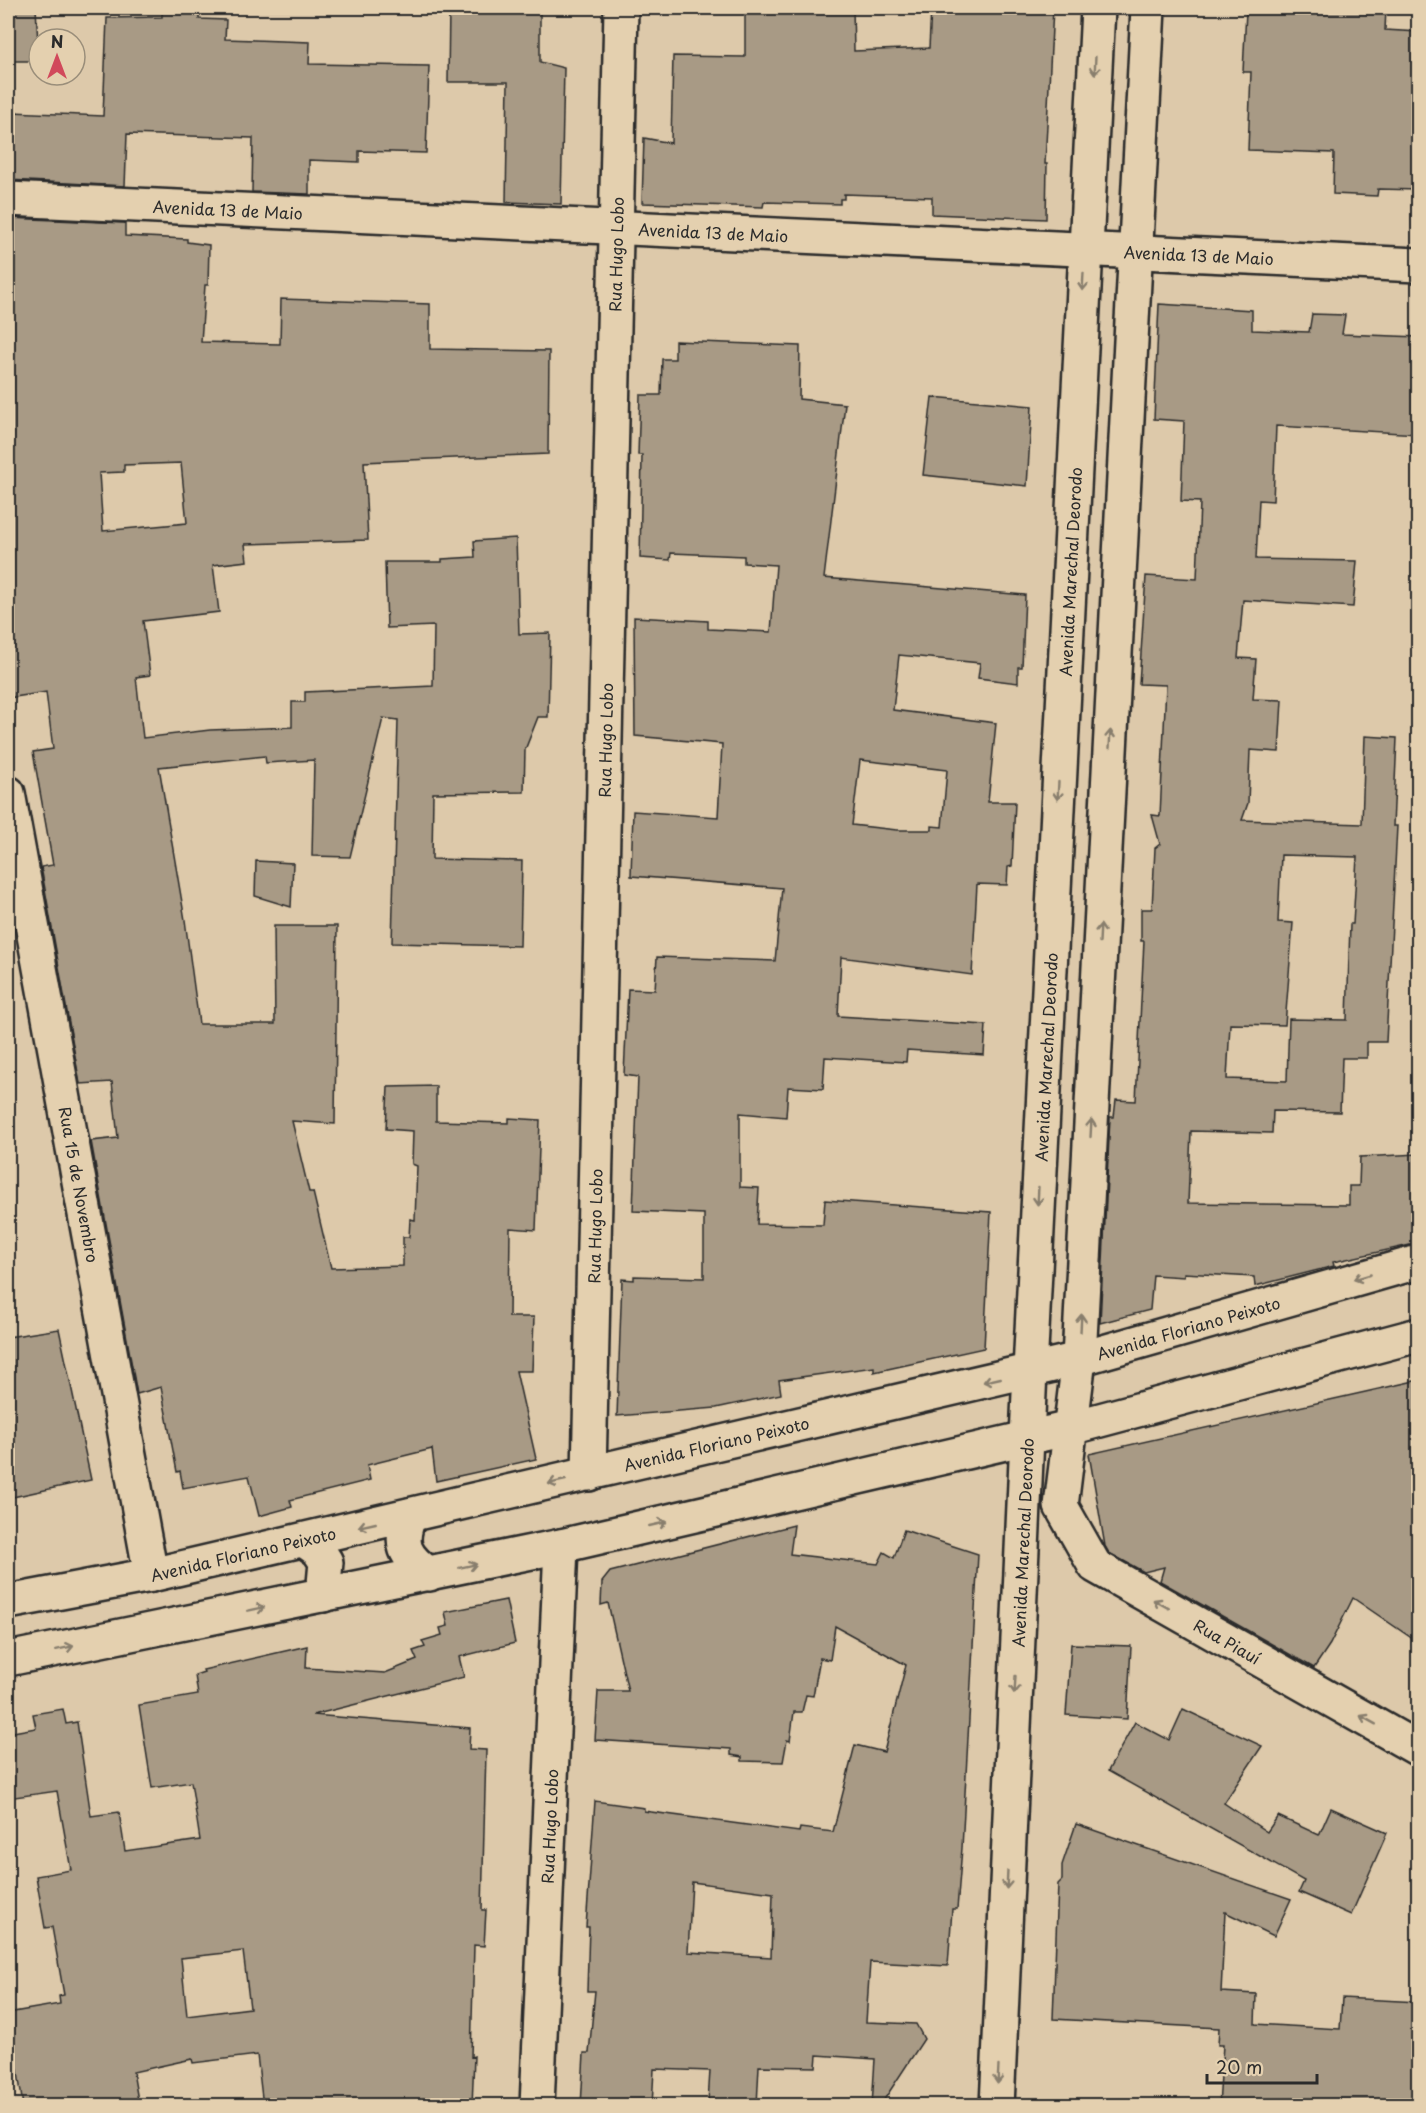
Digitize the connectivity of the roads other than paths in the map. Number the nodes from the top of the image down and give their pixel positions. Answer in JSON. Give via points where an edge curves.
{"nodes":[{"id":1,"x":621,"y":8,"type":"edge"},
{"id":2,"x":1098,"y":8,"type":"edge"},
{"id":3,"x":1148,"y":8,"type":"edge"},
{"id":4,"x":8,"y":199,"type":"edge"},
{"id":5,"x":618,"y":229,"type":"junction"},
{"id":6,"x":1085,"y":248,"type":"junction"},
{"id":7,"x":1135,"y":250,"type":"junction"},
{"id":8,"x":1419,"y":265,"type":"edge"},
{"id":9,"x":8,"y":793,"type":"edge"},
{"id":10,"x":1412,"y":1268,"type":"edge"},
{"id":11,"x":1418,"y":1335,"type":"edge"},
{"id":12,"x":1079,"y":1359,"type":"junction"},
{"id":13,"x":1030,"y":1371,"type":"junction"},
{"id":14,"x":1070,"y":1428,"type":"junction"},
{"id":15,"x":1027,"y":1438,"type":"junction"},
{"id":16,"x":589,"y":1474,"type":"junction"},
{"id":17,"x":410,"y":1515,"type":"junction"},
{"id":18,"x":303,"y":1540,"type":"junction"},
{"id":19,"x":561,"y":1546,"type":"junction"},
{"id":20,"x":429,"y":1574,"type":"junction"},
{"id":21,"x":151,"y":1575,"type":"junction"},
{"id":22,"x":323,"y":1595,"type":"junction"},
{"id":23,"x":8,"y":1602,"type":"edge"},
{"id":24,"x":12,"y":1655,"type":"edge"},
{"id":25,"x":1419,"y":1749,"type":"edge"},
{"id":26,"x":537,"y":2106,"type":"edge"},
{"id":27,"x":997,"y":2106,"type":"edge"}],
"edges":[{"from":1,"to":5,"type":"street","name":"Rua Hugo Lobo"},
{"from":2,"to":6,"type":"street","name":"Avenida Marechal Deorodo","one_way":true},
{"from":3,"to":7,"type":"street"},
{"from":4,"to":5,"type":"street","name":"Avenida 13 de Maio"},
{"from":5,"to":6,"type":"street","name":"Avenida 13 de Maio"},
{"from":5,"to":16,"type":"street","name":"Rua Hugo Lobo"},
{"from":6,"to":7,"type":"street","name":"Avenida 13 de Maio"},
{"from":6,"to":13,"type":"street","name":"Avenida Marechal Deorodo","one_way":true},
{"from":7,"to":8,"type":"street","name":"Avenida 13 de Maio"},
{"from":12,"to":7,"type":"street","one_way":true},
{"from":9,"to":21,"type":"street","name":"Rua 15 de Novembro"},
{"from":10,"to":12,"type":"street","name":"Avenida Floriano Peixoto","one_way":true},
{"from":11,"to":14,"type":"street"},
{"from":12,"to":13,"type":"street","name":"Avenida Floriano Peixoto"},
{"from":12,"to":14,"type":"street"},
{"from":13,"to":15,"type":"street","name":"Avenida Marechal Deorodo"},
{"from":13,"to":16,"type":"street","name":"Avenida Floriano Peixoto","one_way":true},
{"from":14,"to":15,"type":"street"},
{"from":25,"to":14,"type":"street","name":"Rua Piauí","one_way":true,"via":[[1095,1566],[1061,1506]]},
{"from":19,"to":15,"type":"street","one_way":true},
{"from":15,"to":27,"type":"street","name":"Avenida Marechal Deorodo","one_way":true},
{"from":16,"to":17,"type":"street","name":"Avenida Floriano Peixoto","one_way":true},
{"from":17,"to":18,"type":"street","name":"Avenida Floriano Peixoto","one_way":true},
{"from":17,"to":20,"type":"street","via":[[403,1531],[403,1545],[412,1562]]},
{"from":18,"to":21,"type":"street","name":"Avenida Floriano Peixoto"},
{"from":18,"to":22,"type":"street","via":[[319,1551],[326,1562]]},
{"from":20,"to":19,"type":"street","one_way":true},
{"from":19,"to":26,"type":"street","name":"Rua Hugo Lobo"},
{"from":20,"to":22,"type":"street"},
{"from":21,"to":23,"type":"street","name":"Avenida Floriano Peixoto"},
{"from":24,"to":22,"type":"street","one_way":true}]}
